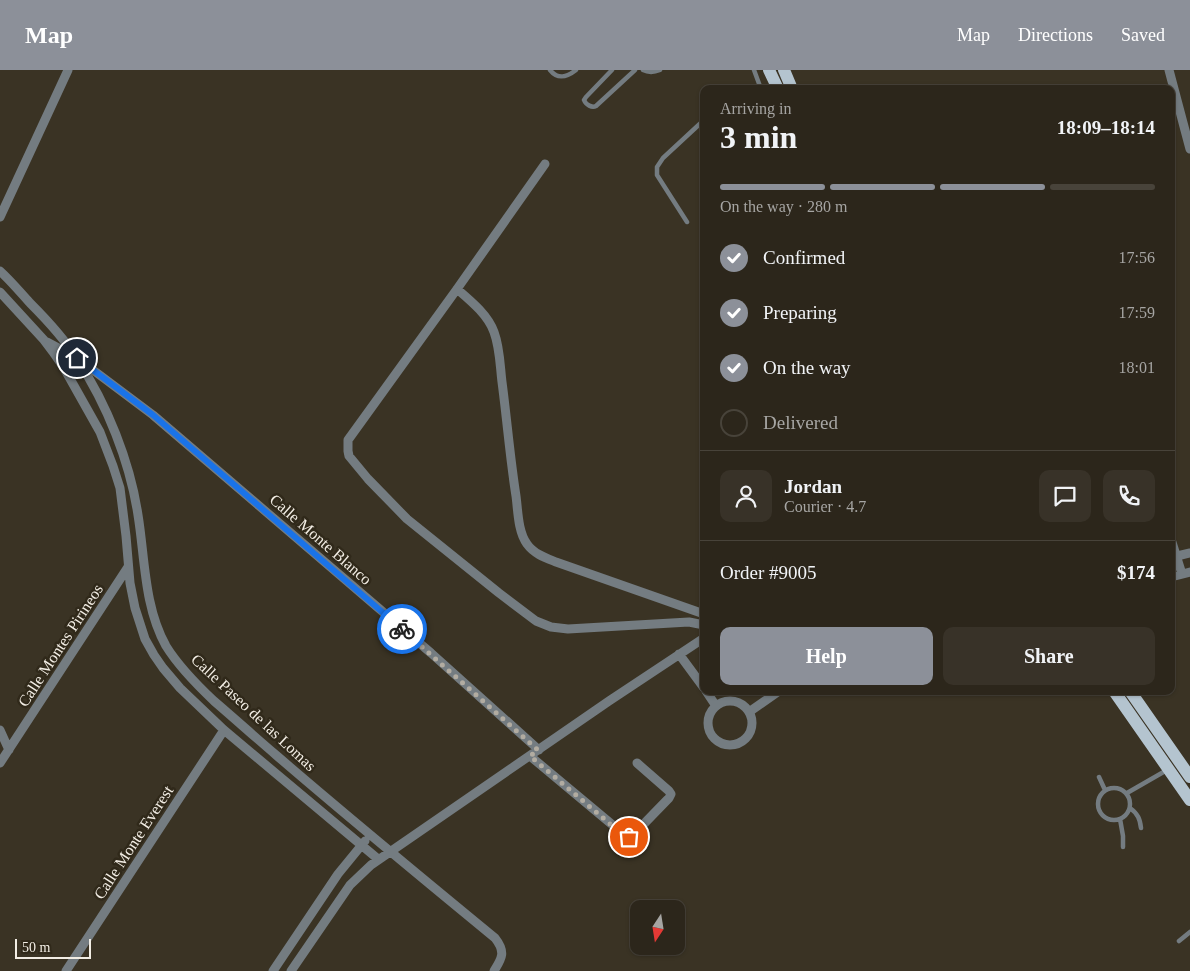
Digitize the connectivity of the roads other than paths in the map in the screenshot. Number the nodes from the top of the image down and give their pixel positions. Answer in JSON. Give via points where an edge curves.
{"nodes":[{"id":1,"x":68,"y":70,"type":"edge"},
{"id":2,"x":550,"y":70,"type":"edge"},
{"id":3,"x":576,"y":70,"type":"edge"},
{"id":4,"x":612,"y":70,"type":"edge"},
{"id":5,"x":635,"y":70,"type":"edge"},
{"id":6,"x":643,"y":70,"type":"edge"},
{"id":7,"x":660,"y":70,"type":"edge"},
{"id":8,"x":754,"y":70,"type":"edge"},
{"id":9,"x":769,"y":70,"type":"edge"},
{"id":10,"x":784,"y":70,"type":"edge"},
{"id":11,"x":1169,"y":70,"type":"edge"},
{"id":12,"x":760,"y":85,"type":"edge"},
{"id":13,"x":776,"y":85,"type":"edge"},
{"id":14,"x":790,"y":85,"type":"edge"},
{"id":15,"x":1173,"y":85,"type":"edge"},
{"id":16,"x":1175,"y":93,"type":"edge"},
{"id":17,"x":700,"y":124,"type":"edge"},
{"id":18,"x":1190,"y":149,"type":"edge"},
{"id":19,"x":545,"y":164,"type":"dead end"},
{"id":20,"x":0,"y":217,"type":"edge"},
{"id":21,"x":687,"y":222,"type":"dead end"},
{"id":22,"x":0,"y":271,"type":"edge"},
{"id":23,"x":457,"y":290,"type":"junction"},
{"id":24,"x":0,"y":292,"type":"edge"},
{"id":25,"x":44,"y":340,"type":"junction"},
{"id":26,"x":77,"y":358,"type":"junction"},
{"id":27,"x":1190,"y":553,"type":"edge"},
{"id":28,"x":1175,"y":556,"type":"edge"},
{"id":29,"x":1175,"y":557,"type":"edge"},
{"id":30,"x":128,"y":567,"type":"junction"},
{"id":31,"x":1186,"y":573,"type":"edge"},
{"id":32,"x":700,"y":613,"type":"edge"},
{"id":33,"x":700,"y":625,"type":"edge"},
{"id":34,"x":700,"y":641,"type":"edge"},
{"id":35,"x":679,"y":654,"type":"junction"},
{"id":36,"x":700,"y":683,"type":"edge"},
{"id":37,"x":708,"y":695,"type":"edge"},
{"id":38,"x":773,"y":695,"type":"edge"},
{"id":39,"x":1117,"y":695,"type":"edge"},
{"id":40,"x":1133,"y":695,"type":"edge"},
{"id":41,"x":716,"y":706,"type":"junction"},
{"id":42,"x":749,"y":712,"type":"junction"},
{"id":43,"x":0,"y":730,"type":"edge"},
{"id":44,"x":224,"y":730,"type":"junction"},
{"id":45,"x":9,"y":750,"type":"junction"},
{"id":46,"x":538,"y":750,"type":"junction"},
{"id":47,"x":530,"y":756,"type":"junction"},
{"id":48,"x":0,"y":763,"type":"edge"},
{"id":49,"x":637,"y":763,"type":"dead end"},
{"id":50,"x":1169,"y":770,"type":"junction"},
{"id":51,"x":1190,"y":776,"type":"edge"},
{"id":52,"x":1099,"y":777,"type":"dead end"},
{"id":53,"x":1106,"y":790,"type":"junction"},
{"id":54,"x":1127,"y":793,"type":"junction"},
{"id":55,"x":1190,"y":800,"type":"edge"},
{"id":56,"x":1130,"y":808,"type":"junction"},
{"id":57,"x":1120,"y":819,"type":"junction"},
{"id":58,"x":1142,"y":828,"type":"dead end"},
{"id":59,"x":371,"y":836,"type":"junction"},
{"id":60,"x":361,"y":845,"type":"junction"},
{"id":61,"x":1123,"y":847,"type":"dead end"},
{"id":62,"x":390,"y":852,"type":"junction"},
{"id":63,"x":378,"y":859,"type":"junction"},
{"id":64,"x":1190,"y":932,"type":"edge"},
{"id":65,"x":1179,"y":941,"type":"dead end"},
{"id":66,"x":66,"y":971,"type":"edge"},
{"id":67,"x":273,"y":971,"type":"edge"},
{"id":68,"x":291,"y":971,"type":"edge"},
{"id":69,"x":494,"y":971,"type":"edge"}],
"edges":[{"from":1,"to":20,"type":"street"},
{"from":2,"to":3,"type":"lane","via":[[559,77],[568,76]]},
{"from":4,"to":5,"type":"lane","via":[[584,100],[585,103],[596,106]]},
{"from":6,"to":7,"type":"lane"},
{"from":8,"to":12,"type":"lane"},
{"from":9,"to":13,"type":"main road"},
{"from":10,"to":14,"type":"main road"},
{"from":11,"to":15,"type":"street"},
{"from":16,"to":18,"type":"street"},
{"from":17,"to":21,"type":"lane","via":[[657,167],[657,176]]},
{"from":19,"to":23,"type":"street"},
{"from":22,"to":26,"type":"street","name":"Calle Paseo de las Lomas","via":[[53,327]]},
{"from":23,"to":32,"type":"street","via":[[480,311],[494,332],[520,523],[527,544],[537,553],[561,564]]},
{"from":23,"to":33,"type":"street","via":[[348,440],[348,456],[407,518],[536,621],[568,629],[689,622]]},
{"from":24,"to":25,"type":"street","name":"Calle Paseo de las Lomas"},
{"from":25,"to":26,"type":"street"},
{"from":25,"to":30,"type":"street","name":"Calle Paseo de las Lomas","via":[[64,368],[100,432],[113,466],[120,488]]},
{"from":26,"to":46,"type":"street","name":"Calle Monte Blanco","via":[[153,415],[431,653]]},
{"from":26,"to":59,"type":"street","name":"Calle Paseo de las Lomas","via":[[103,406],[125,462],[138,516],[148,588],[165,644],[190,679]]},
{"from":27,"to":28,"type":"street"},
{"from":29,"to":31,"type":"street"},
{"from":30,"to":44,"type":"street","name":"Calle Paseo de las Lomas","via":[[135,608],[154,655],[175,683]]},
{"from":30,"to":45,"type":"street","name":"Calle Montes Pirineos"},
{"from":34,"to":35,"type":"street"},
{"from":35,"to":36,"type":"street"},
{"from":35,"to":46,"type":"street"},
{"from":37,"to":41,"type":"street"},
{"from":38,"to":42,"type":"street"},
{"from":39,"to":50,"type":"main road"},
{"from":40,"to":51,"type":"main road"},
{"from":41,"to":42,"type":"street","via":[[728,701],[736,702]]},
{"from":41,"to":42,"type":"street","via":[[708,725],[713,736],[724,744],[741,742],[747,736],[752,724]]},
{"from":43,"to":45,"type":"street"},
{"from":44,"to":60,"type":"street","name":"Calle Paseo de las Lomas"},
{"from":44,"to":66,"type":"street","name":"Calle Monte Everest"},
{"from":45,"to":48,"type":"street","name":"Calle Montes Pirineos"},
{"from":46,"to":47,"type":"street"},
{"from":47,"to":49,"type":"street","via":[[627,837],[635,833],[671,794]]},
{"from":47,"to":62,"type":"street"},
{"from":50,"to":54,"type":"lane"},
{"from":50,"to":55,"type":"main road"},
{"from":52,"to":53,"type":"lane"},
{"from":53,"to":54,"type":"lane","via":[[1121,788]]},
{"from":53,"to":57,"type":"lane","via":[[1100,795],[1099,811],[1104,817]]},
{"from":54,"to":56,"type":"lane","via":[[1131,800]]},
{"from":56,"to":57,"type":"lane"},
{"from":56,"to":58,"type":"lane","via":[[1138,814]]},
{"from":57,"to":61,"type":"lane"},
{"from":59,"to":60,"type":"street"},
{"from":59,"to":62,"type":"street","name":"Calle Paseo de las Lomas"},
{"from":60,"to":63,"type":"street","name":"Calle Paseo de las Lomas"},
{"from":60,"to":67,"type":"street"},
{"from":62,"to":63,"type":"street"},
{"from":62,"to":69,"type":"street","name":"Calle Paseo de las Lomas","via":[[495,938],[503,952]]},
{"from":63,"to":68,"type":"street","via":[[350,885]]},
{"from":64,"to":65,"type":"lane"}]}
